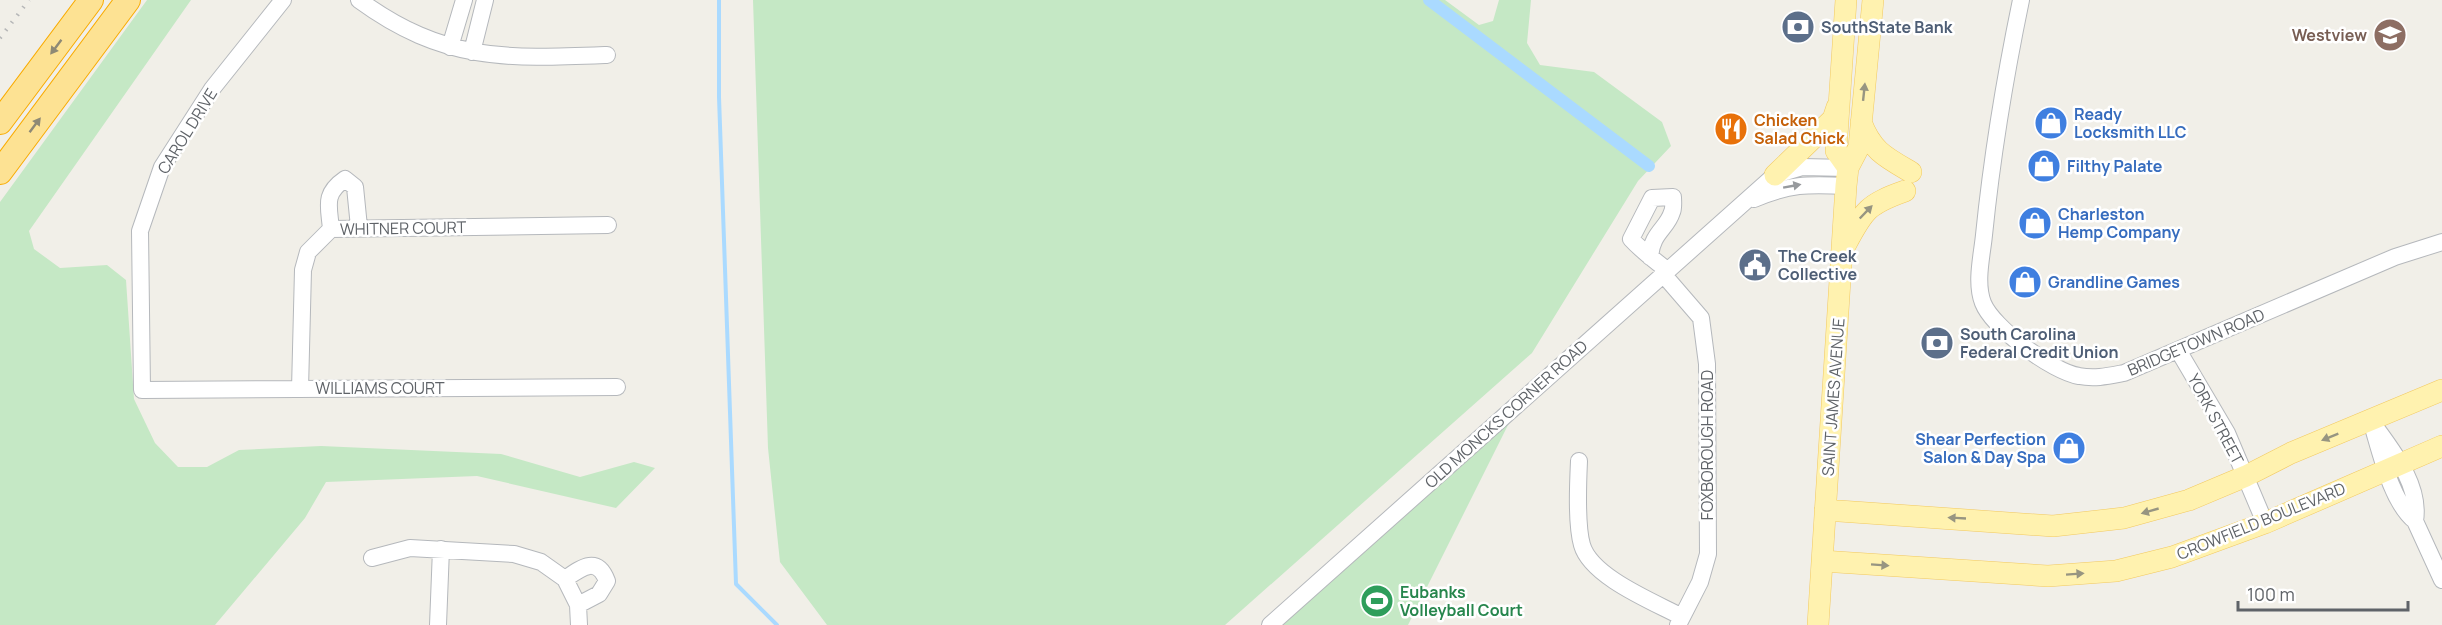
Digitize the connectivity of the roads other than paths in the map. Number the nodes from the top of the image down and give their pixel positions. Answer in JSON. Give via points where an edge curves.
{"nodes":[{"id":1,"x":91,"y":0,"type":"edge"},
{"id":2,"x":128,"y":0,"type":"edge"},
{"id":3,"x":283,"y":0,"type":"edge"},
{"id":4,"x":359,"y":0,"type":"edge"},
{"id":5,"x":464,"y":0,"type":"edge"},
{"id":6,"x":485,"y":0,"type":"edge"},
{"id":7,"x":1846,"y":0,"type":"edge"},
{"id":8,"x":1873,"y":0,"type":"edge"},
{"id":9,"x":2021,"y":0,"type":"edge"},
{"id":10,"x":450,"y":47,"type":"junction"},
{"id":11,"x":472,"y":52,"type":"junction"},
{"id":12,"x":607,"y":55,"type":"dead end"},
{"id":13,"x":1838,"y":104,"type":"junction"},
{"id":14,"x":0,"y":122,"type":"edge"},
{"id":15,"x":1861,"y":122,"type":"junction"},
{"id":16,"x":0,"y":172,"type":"edge"},
{"id":17,"x":1774,"y":175,"type":"junction"},
{"id":18,"x":1847,"y":177,"type":"junction"},
{"id":19,"x":1742,"y":204,"type":"junction"},
{"id":20,"x":608,"y":225,"type":"dead end"},
{"id":21,"x":359,"y":227,"type":"junction"},
{"id":22,"x":331,"y":229,"type":"junction"},
{"id":23,"x":2442,"y":242,"type":"edge"},
{"id":24,"x":1843,"y":250,"type":"junction"},
{"id":25,"x":1650,"y":257,"type":"dead end"},
{"id":26,"x":1665,"y":272,"type":"junction"},
{"id":27,"x":2178,"y":350,"type":"junction"},
{"id":28,"x":618,"y":387,"type":"dead end"},
{"id":29,"x":300,"y":389,"type":"junction"},
{"id":30,"x":142,"y":390,"type":"joint"},
{"id":31,"x":2442,"y":390,"type":"edge"},
{"id":32,"x":2371,"y":421,"type":"junction"},
{"id":33,"x":2442,"y":446,"type":"edge"},
{"id":34,"x":1579,"y":461,"type":"dead end"},
{"id":35,"x":2393,"y":466,"type":"junction"},
{"id":36,"x":2246,"y":476,"type":"junction"},
{"id":37,"x":1826,"y":510,"type":"junction"},
{"id":38,"x":2265,"y":523,"type":"junction"},
{"id":39,"x":441,"y":549,"type":"junction"},
{"id":40,"x":372,"y":558,"type":"dead end"},
{"id":41,"x":1822,"y":561,"type":"junction"},
{"id":42,"x":565,"y":579,"type":"junction"},
{"id":43,"x":2442,"y":580,"type":"edge"},
{"id":44,"x":578,"y":605,"type":"junction"},
{"id":45,"x":1680,"y":621,"type":"edge"},
{"id":46,"x":438,"y":625,"type":"edge"},
{"id":47,"x":579,"y":625,"type":"edge"},
{"id":48,"x":1270,"y":625,"type":"edge"},
{"id":49,"x":1818,"y":625,"type":"edge"}],
"edges":[{"from":1,"to":14,"type":"highway","one_way":true},
{"from":16,"to":2,"type":"highway","one_way":true},
{"from":3,"to":30,"type":"street","name":"CAROL DRIVE","via":[[184,131],[162,167],[150,200],[141,231]]},
{"from":4,"to":10,"type":"street","via":[[422,38]]},
{"from":5,"to":10,"type":"street"},
{"from":6,"to":11,"type":"street"},
{"from":7,"to":13,"type":"main road","name":"SAINT JAMES AVENUE"},
{"from":15,"to":8,"type":"main road","name":"SAINT JAMES AVENUE","one_way":true},
{"from":9,"to":27,"type":"street","name":"BRIDGETOWN ROAD","via":[[1988,198],[1979,274],[1983,302],[1997,324],[2020,344],[2076,376],[2100,378],[2124,373]]},
{"from":10,"to":11,"type":"street"},
{"from":11,"to":12,"type":"street","via":[[529,58]]},
{"from":13,"to":17,"type":"main road","via":[[1833,119]]},
{"from":13,"to":18,"type":"main road","name":"SAINT JAMES AVENUE","via":[[1836,150]]},
{"from":15,"to":18,"type":"main road","name":"SAINT JAMES AVENUE","via":[[1859,147]]},
{"from":24,"to":15,"type":"main road","one_way":true,"via":[[1871,206],[1908,182],[1867,139]]},
{"from":17,"to":18,"type":"street","via":[[1802,167]]},
{"from":17,"to":19,"type":"street","name":"OLD MONCKS CORNER ROAD"},
{"from":19,"to":18,"type":"street","one_way":true,"via":[[1779,188]]},
{"from":18,"to":24,"type":"main road","name":"SAINT JAMES AVENUE"},
{"from":19,"to":26,"type":"street","name":"OLD MONCKS CORNER ROAD"},
{"from":20,"to":21,"type":"street","name":"WHITNER COURT"},
{"from":21,"to":22,"type":"street","name":"WHITNER COURT"},
{"from":21,"to":22,"type":"street","via":[[355,187],[345,180],[335,186],[328,198]]},
{"from":22,"to":29,"type":"street","name":"WHITNER COURT","via":[[308,252],[303,270]]},
{"from":23,"to":27,"type":"street","name":"BRIDGETOWN ROAD","via":[[2395,257]]},
{"from":24,"to":37,"type":"main road","name":"SAINT JAMES AVENUE"},
{"from":25,"to":26,"type":"street","name":"FOXBOROUGH ROAD"},
{"from":26,"to":45,"type":"street","name":"FOXBOROUGH ROAD","via":[[1701,318],[1707,364],[1708,554],[1700,582]]},
{"from":26,"to":48,"type":"street","name":"OLD MONCKS CORNER ROAD"},
{"from":27,"to":36,"type":"street","name":"YORK STREET","via":[[2227,433]]},
{"from":28,"to":29,"type":"street","name":"WILLIAMS COURT"},
{"from":29,"to":30,"type":"street","name":"WILLIAMS COURT"},
{"from":31,"to":32,"type":"main road"},
{"from":32,"to":35,"type":"street"},
{"from":32,"to":36,"type":"main road","one_way":true},
{"from":33,"to":35,"type":"main road","name":"CROWFIELD BOULEVARD"},
{"from":34,"to":45,"type":"street","via":[[1582,546],[1598,570]]},
{"from":35,"to":38,"type":"main road","name":"CROWFIELD BOULEVARD"},
{"from":35,"to":43,"type":"street","via":[[2406,513],[2415,521]]},
{"from":36,"to":37,"type":"main road","one_way":true,"via":[[2188,500],[2124,518],[2053,526]]},
{"from":36,"to":38,"type":"street","name":"YORK STREET"},
{"from":37,"to":41,"type":"main road","name":"SAINT JAMES AVENUE"},
{"from":41,"to":38,"type":"main road","name":"CROWFIELD BOULEVARD","one_way":true,"via":[[2048,576],[2116,572],[2172,557]]},
{"from":39,"to":40,"type":"street","via":[[410,548]]},
{"from":39,"to":42,"type":"street","via":[[514,554],[541,562]]},
{"from":39,"to":46,"type":"street"},
{"from":41,"to":49,"type":"main road","name":"SAINT JAMES AVENUE"},
{"from":42,"to":44,"type":"street"},
{"from":42,"to":44,"type":"street","via":[[584,566],[596,567],[604,573],[607,581],[599,594]]},
{"from":44,"to":47,"type":"street"}]}
